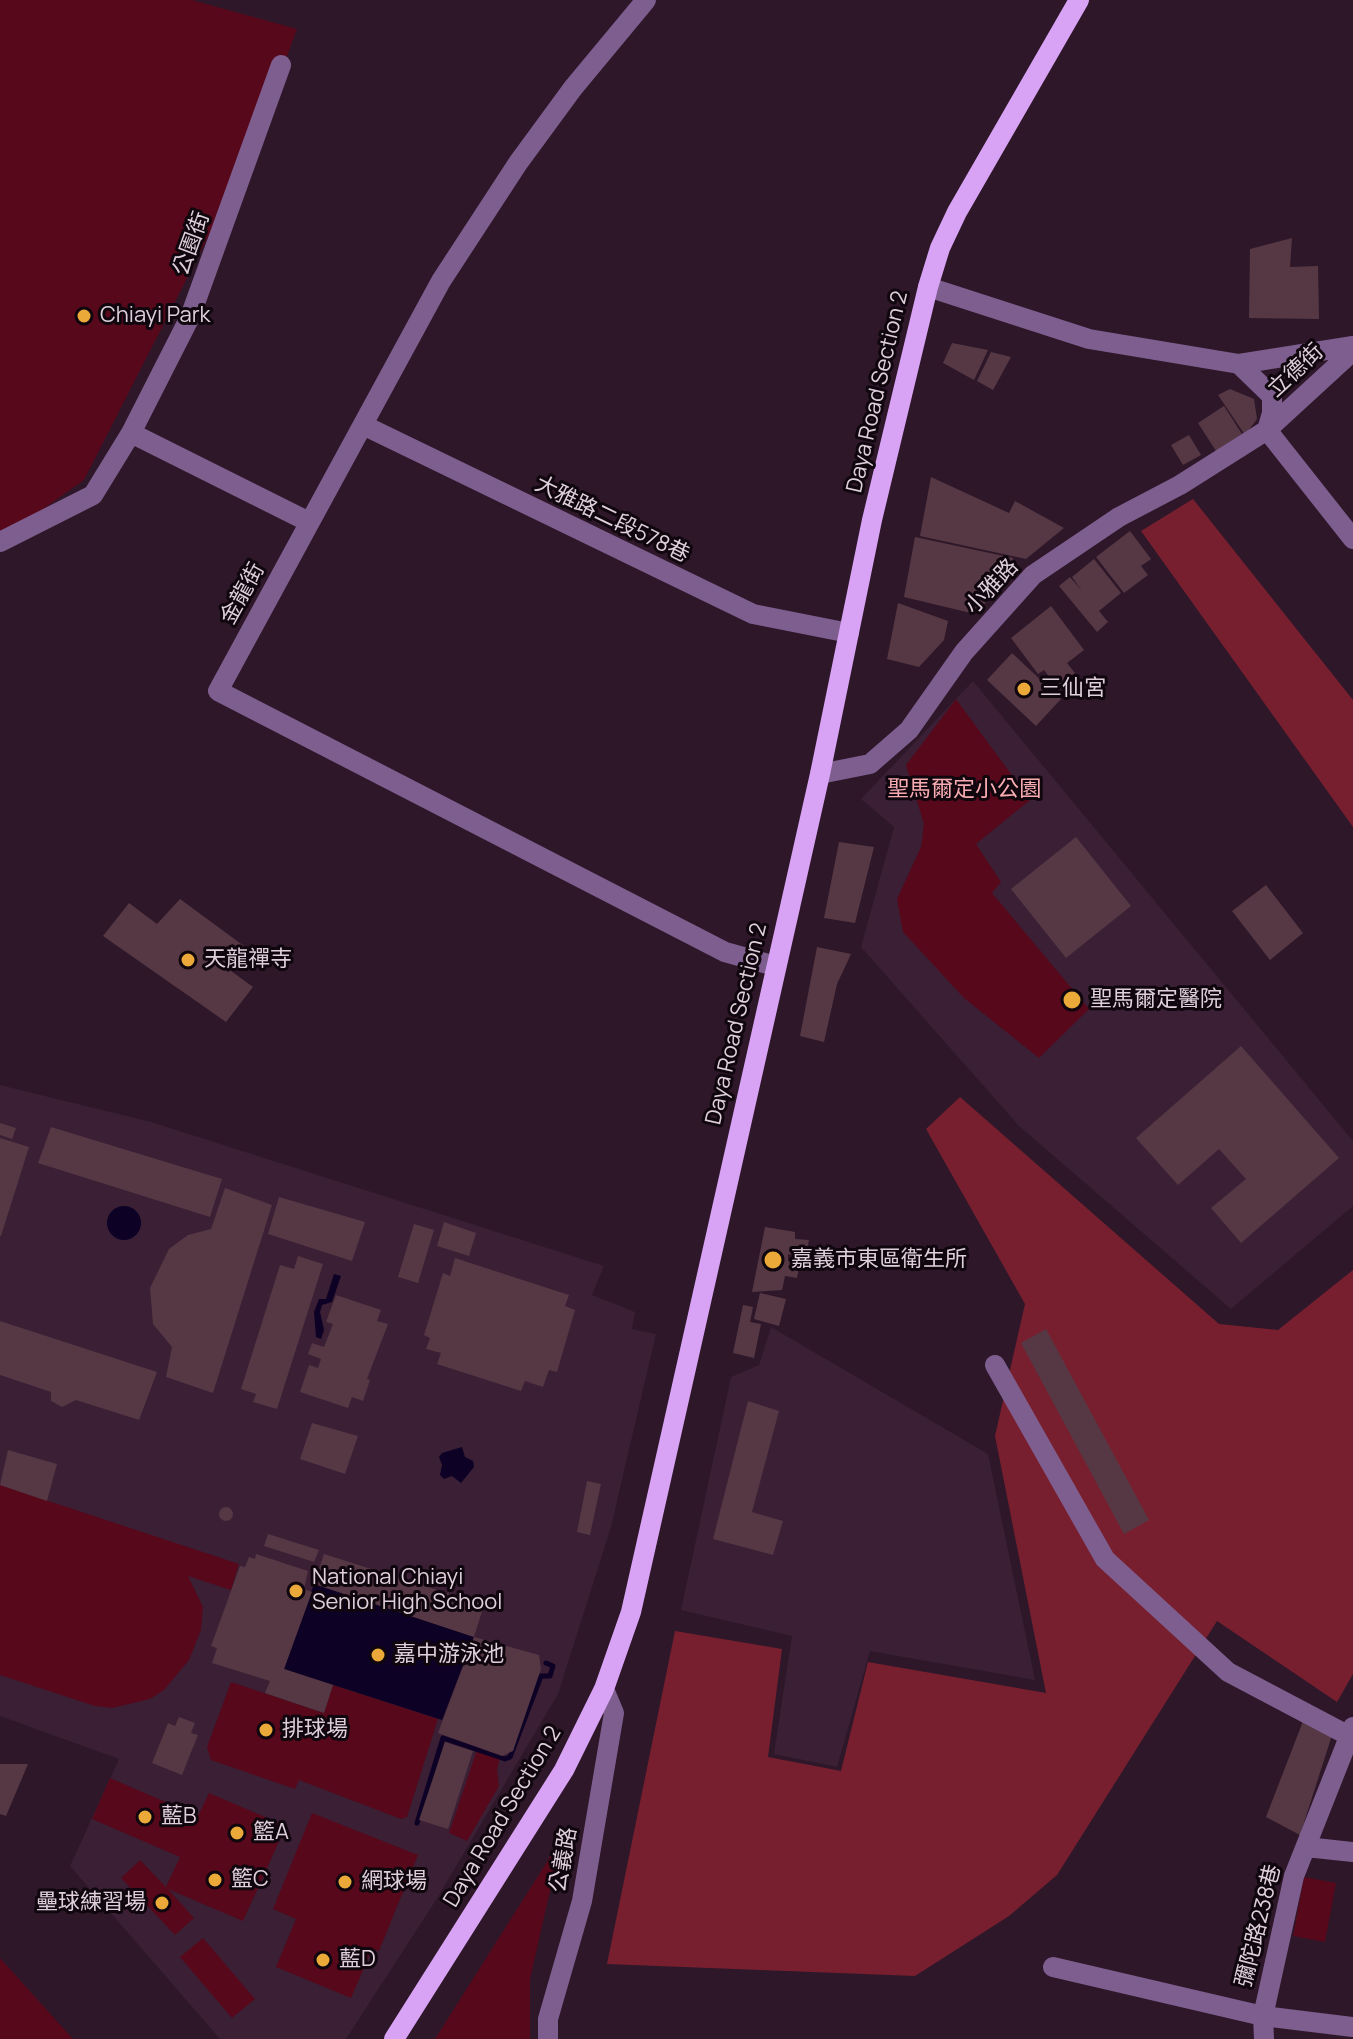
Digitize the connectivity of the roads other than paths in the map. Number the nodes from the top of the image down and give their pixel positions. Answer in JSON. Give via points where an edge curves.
{"nodes":[{"id":1,"x":646,"y":0,"type":"edge"},
{"id":2,"x":1079,"y":0,"type":"edge"},
{"id":3,"x":281,"y":65,"type":"dead end"},
{"id":4,"x":928,"y":287,"type":"junction"},
{"id":5,"x":1353,"y":349,"type":"edge"},
{"id":6,"x":1239,"y":364,"type":"junction"},
{"id":7,"x":363,"y":425,"type":"junction"},
{"id":8,"x":1267,"y":430,"type":"junction"},
{"id":9,"x":131,"y":433,"type":"junction"},
{"id":10,"x":309,"y":522,"type":"junction"},
{"id":11,"x":1353,"y":539,"type":"edge"},
{"id":12,"x":0,"y":542,"type":"edge"},
{"id":13,"x":849,"y":633,"type":"junction"},
{"id":14,"x":820,"y":774,"type":"junction"},
{"id":15,"x":775,"y":966,"type":"junction"},
{"id":16,"x":995,"y":1365,"type":"dead end"},
{"id":17,"x":604,"y":1689,"type":"junction"},
{"id":18,"x":1351,"y":1734,"type":"edge"},
{"id":19,"x":1306,"y":1847,"type":"junction"},
{"id":20,"x":1353,"y":1852,"type":"edge"},
{"id":21,"x":1053,"y":1967,"type":"dead end"},
{"id":22,"x":1263,"y":2016,"type":"junction"},
{"id":23,"x":1353,"y":2027,"type":"edge"},
{"id":24,"x":394,"y":2039,"type":"edge"},
{"id":25,"x":548,"y":2039,"type":"edge"},
{"id":26,"x":1264,"y":2039,"type":"edge"}],
"edges":[{"from":1,"to":7,"type":"street","name":"金龍街","via":[[518,163],[441,281]]},
{"from":2,"to":4,"type":"main road","name":"Daya Road Section 2","via":[[957,212]]},
{"from":3,"to":9,"type":"street","name":"公園街","via":[[190,317]]},
{"from":4,"to":6,"type":"street","via":[[1089,339]]},
{"from":4,"to":13,"type":"main road","name":"Daya Road Section 2"},
{"from":5,"to":6,"type":"street"},
{"from":5,"to":8,"type":"street","name":"立德街"},
{"from":6,"to":8,"type":"street","via":[[1272,396]]},
{"from":7,"to":10,"type":"street","name":"金龍街"},
{"from":7,"to":13,"type":"street","name":"大雅路二段578巷","via":[[753,614]]},
{"from":8,"to":11,"type":"street","name":"立德街"},
{"from":8,"to":14,"type":"street","name":"小雅路","via":[[1119,517],[1033,575],[964,652],[909,730],[870,764]]},
{"from":9,"to":10,"type":"street"},
{"from":9,"to":12,"type":"street","name":"公園街","via":[[93,495]]},
{"from":10,"to":15,"type":"street","name":"金龍街","via":[[218,691],[682,931],[725,952]]},
{"from":13,"to":14,"type":"main road","name":"Daya Road Section 2"},
{"from":14,"to":15,"type":"main road","name":"Daya Road Section 2"},
{"from":15,"to":17,"type":"main road","name":"Daya Road Section 2","via":[[653,1526]]},
{"from":16,"to":18,"type":"street","via":[[1105,1559],[1228,1672]]},
{"from":17,"to":24,"type":"main road","name":"Daya Road Section 2","via":[[564,1770]]},
{"from":17,"to":25,"type":"street","name":"公義路","via":[[614,1713],[582,1901],[548,2019]]},
{"from":18,"to":19,"type":"street","name":"彌陀路238巷"},
{"from":19,"to":20,"type":"street"},
{"from":19,"to":22,"type":"street","name":"彌陀路238巷","via":[[1294,1876]]},
{"from":21,"to":22,"type":"street"},
{"from":22,"to":23,"type":"street"},
{"from":22,"to":26,"type":"street","name":"彌陀路238巷"}]}
